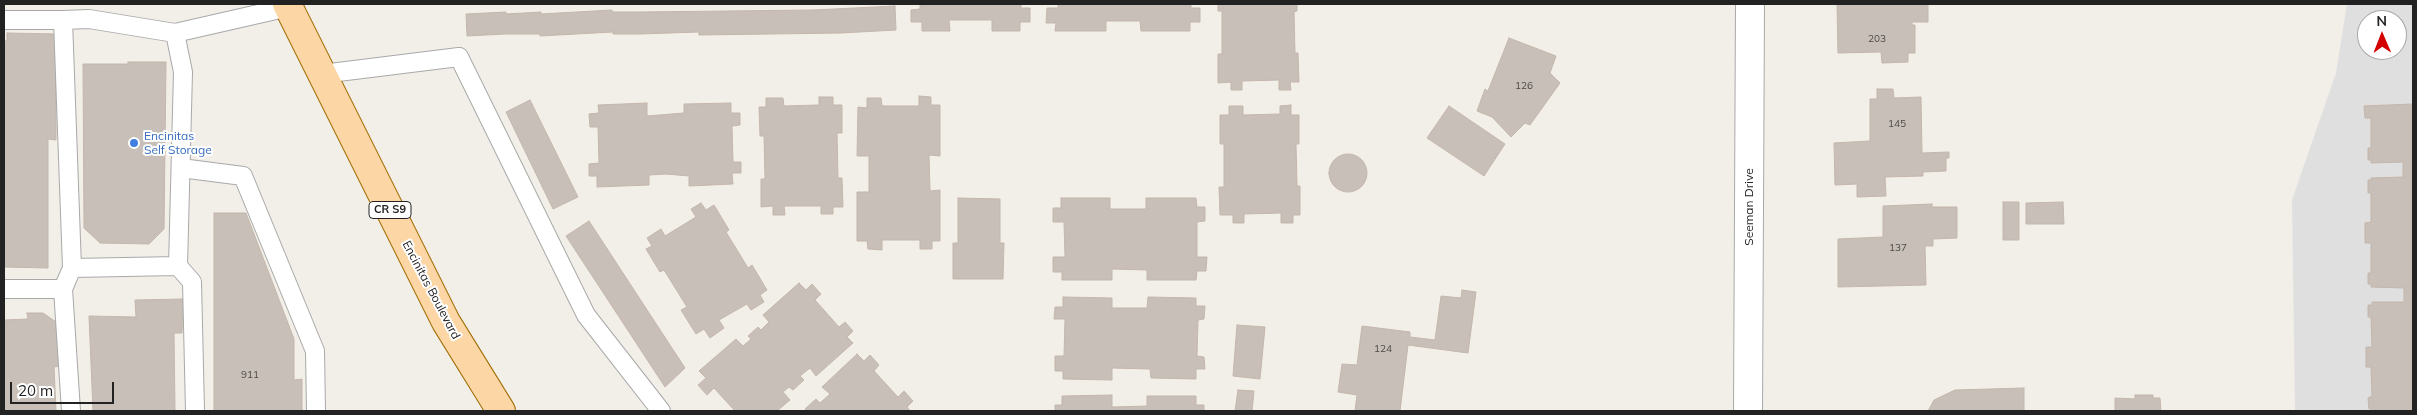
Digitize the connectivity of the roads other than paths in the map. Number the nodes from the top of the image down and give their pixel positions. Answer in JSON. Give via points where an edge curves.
{"nodes":[{"id":1,"x":1750,"y":4,"type":"edge"},
{"id":2,"x":290,"y":5,"type":"edge"},
{"id":3,"x":27,"y":11,"type":"edge"},
{"id":4,"x":4,"y":20,"type":"edge"},
{"id":5,"x":64,"y":20,"type":"junction"},
{"id":6,"x":175,"y":33,"type":"junction"},
{"id":7,"x":322,"y":74,"type":"junction"},
{"id":8,"x":180,"y":168,"type":"junction"},
{"id":9,"x":178,"y":266,"type":"junction"},
{"id":10,"x":72,"y":268,"type":"junction"},
{"id":11,"x":4,"y":289,"type":"edge"},
{"id":12,"x":63,"y":289,"type":"junction"},
{"id":13,"x":71,"y":411,"type":"edge"},
{"id":14,"x":195,"y":411,"type":"edge"},
{"id":15,"x":316,"y":411,"type":"edge"},
{"id":16,"x":501,"y":411,"type":"edge"},
{"id":17,"x":660,"y":411,"type":"edge"},
{"id":18,"x":1748,"y":411,"type":"edge"}],
"edges":[{"from":1,"to":18,"type":"street","name":"Seeman Drive"},
{"from":2,"to":6,"type":"lane"},
{"from":2,"to":7,"type":"main road","name":"Encinitas Boulevard","number":"CR S9"},
{"from":3,"to":4,"type":"lane"},
{"from":3,"to":5,"type":"lane"},
{"from":5,"to":6,"type":"lane","via":[[89,19]]},
{"from":5,"to":10,"type":"lane"},
{"from":6,"to":8,"type":"lane","via":[[183,72]]},
{"from":7,"to":16,"type":"main road","name":"Encinitas Boulevard","number":"CR S9","via":[[446,322]]},
{"from":7,"to":17,"type":"lane","via":[[459,57],[586,315]]},
{"from":8,"to":9,"type":"lane"},
{"from":8,"to":15,"type":"lane","via":[[243,176],[315,351]]},
{"from":9,"to":10,"type":"lane"},
{"from":9,"to":14,"type":"lane","via":[[192,282]]},
{"from":10,"to":12,"type":"lane"},
{"from":11,"to":12,"type":"lane"},
{"from":12,"to":13,"type":"lane"}]}
